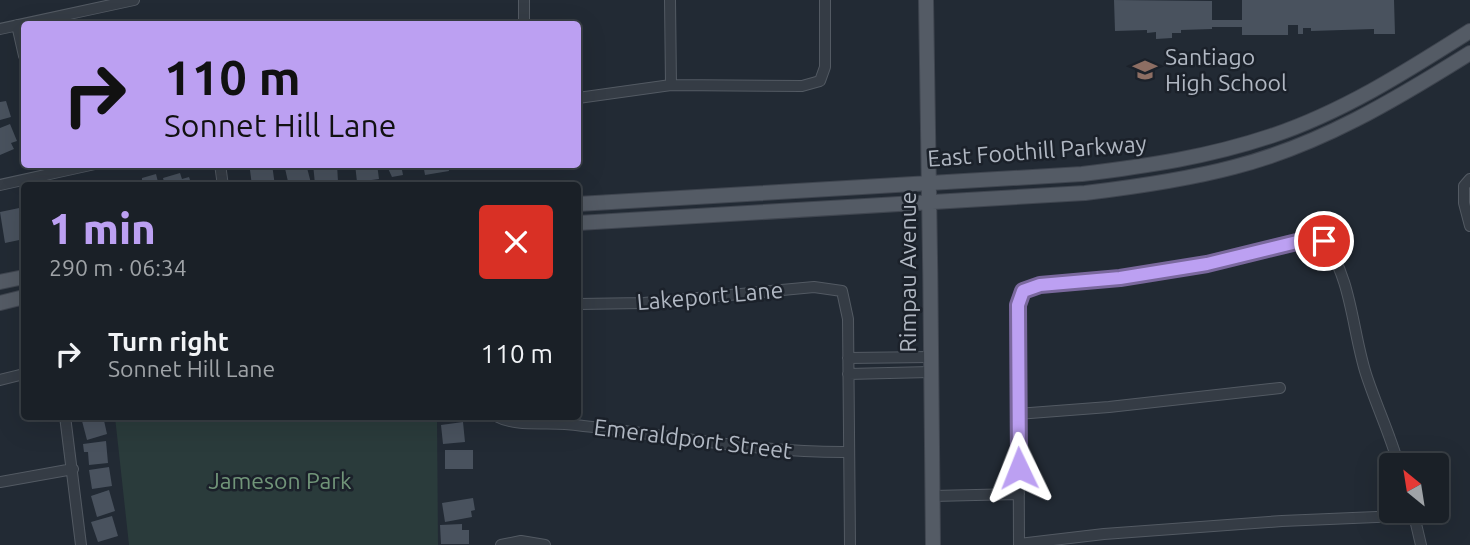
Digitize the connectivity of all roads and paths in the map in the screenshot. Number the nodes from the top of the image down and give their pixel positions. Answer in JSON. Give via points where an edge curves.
{"nodes":[{"id":1,"x":134,"y":0,"type":"edge"},
{"id":2,"x":524,"y":0,"type":"edge"},
{"id":3,"x":670,"y":0,"type":"edge"},
{"id":4,"x":825,"y":0,"type":"edge"},
{"id":5,"x":926,"y":0,"type":"edge"},
{"id":6,"x":37,"y":21,"type":"edge"},
{"id":7,"x":524,"y":21,"type":"edge"},
{"id":8,"x":21,"y":24,"type":"edge"},
{"id":9,"x":18,"y":25,"type":"junction"},
{"id":10,"x":0,"y":29,"type":"edge"},
{"id":11,"x":1470,"y":31,"type":"edge"},
{"id":12,"x":21,"y":41,"type":"edge"},
{"id":13,"x":1470,"y":53,"type":"edge"},
{"id":14,"x":671,"y":85,"type":"junction"},
{"id":15,"x":581,"y":98,"type":"edge"},
{"id":16,"x":49,"y":169,"type":"edge"},
{"id":17,"x":1467,"y":182,"type":"edge"},
{"id":18,"x":931,"y":183,"type":"junction"},
{"id":19,"x":0,"y":185,"type":"edge"},
{"id":20,"x":931,"y":201,"type":"junction"},
{"id":21,"x":581,"y":204,"type":"edge"},
{"id":22,"x":581,"y":223,"type":"edge"},
{"id":23,"x":1470,"y":226,"type":"edge"},
{"id":24,"x":21,"y":278,"type":"edge"},
{"id":25,"x":0,"y":282,"type":"edge"},
{"id":26,"x":21,"y":298,"type":"edge"},
{"id":27,"x":0,"y":303,"type":"edge"},
{"id":28,"x":581,"y":304,"type":"edge"},
{"id":29,"x":930,"y":357,"type":"junction"},
{"id":30,"x":848,"y":358,"type":"junction"},
{"id":31,"x":930,"y":372,"type":"junction"},
{"id":32,"x":848,"y":373,"type":"junction"},
{"id":33,"x":21,"y":375,"type":"edge"},
{"id":34,"x":0,"y":380,"type":"edge"},
{"id":35,"x":1280,"y":388,"type":"dead end"},
{"id":36,"x":1017,"y":414,"type":"junction"},
{"id":37,"x":66,"y":420,"type":"edge"},
{"id":38,"x":503,"y":420,"type":"edge"},
{"id":39,"x":849,"y":452,"type":"junction"},
{"id":40,"x":1394,"y":453,"type":"edge"},
{"id":41,"x":72,"y":469,"type":"junction"},
{"id":42,"x":0,"y":482,"type":"edge"},
{"id":43,"x":1020,"y":494,"type":"junction"},
{"id":44,"x":933,"y":496,"type":"junction"},
{"id":45,"x":1379,"y":517,"type":"edge"},
{"id":46,"x":1416,"y":523,"type":"edge"},
{"id":47,"x":1018,"y":544,"type":"edge"},
{"id":48,"x":81,"y":545,"type":"edge"},
{"id":49,"x":501,"y":545,"type":"edge"},
{"id":50,"x":545,"y":545,"type":"edge"},
{"id":51,"x":850,"y":545,"type":"edge"},
{"id":52,"x":933,"y":545,"type":"edge"},
{"id":53,"x":1421,"y":545,"type":"edge"}],
"edges":[{"from":1,"to":6,"type":"street"},
{"from":2,"to":7,"type":"street"},
{"from":3,"to":14,"type":"street"},
{"from":4,"to":14,"type":"street","via":[[825,67],[820,81],[802,86]]},
{"from":5,"to":18,"type":"main road","name":"Rimpau Avenue"},
{"from":8,"to":9,"type":"street"},
{"from":9,"to":10,"type":"street"},
{"from":9,"to":12,"type":"street"},
{"from":11,"to":18,"type":"main road","name":"East Foothill Parkway","via":[[1358,98],[1274,135],[1227,149],[1163,164],[1082,174]]},
{"from":13,"to":20,"type":"main road","name":"East Foothill Parkway","via":[[1366,116],[1235,167],[1168,183],[1085,193]]},
{"from":14,"to":15,"type":"street"},
{"from":16,"to":19,"type":"street"},
{"from":17,"to":23,"type":"street","via":[[1464,203]]},
{"from":18,"to":20,"type":"main road","name":"Rimpau Avenue"},
{"from":18,"to":21,"type":"main road","name":"East Foothill Parkway"},
{"from":20,"to":22,"type":"main road","name":"East Foothill Parkway"},
{"from":20,"to":29,"type":"main road","name":"Rimpau Avenue"},
{"from":24,"to":25,"type":"main road"},
{"from":26,"to":27,"type":"main road"},
{"from":28,"to":30,"type":"street","name":"Lakeport Lane","via":[[644,303],[814,287],[842,291]]},
{"from":29,"to":30,"type":"street"},
{"from":29,"to":31,"type":"main road","name":"Rimpau Avenue"},
{"from":30,"to":32,"type":"street"},
{"from":31,"to":32,"type":"street"},
{"from":31,"to":44,"type":"main road","name":"Rimpau Avenue"},
{"from":32,"to":39,"type":"street"},
{"from":33,"to":34,"type":"street"},
{"from":35,"to":36,"type":"street"},
{"from":36,"to":40,"type":"street","via":[[1018,305],[1023,291],[1207,264],[1305,240],[1324,241],[1336,258],[1366,372]]},
{"from":36,"to":43,"type":"street"},
{"from":37,"to":41,"type":"street"},
{"from":38,"to":39,"type":"street","name":"Emeraldport Street","via":[[797,452]]},
{"from":39,"to":51,"type":"street"},
{"from":41,"to":42,"type":"street"},
{"from":41,"to":48,"type":"street"},
{"from":43,"to":44,"type":"street"},
{"from":43,"to":47,"type":"street"},
{"from":44,"to":52,"type":"main road","name":"Rimpau Avenue"},
{"from":45,"to":47,"type":"street","via":[[1104,534]]},
{"from":46,"to":53,"type":"street"},
{"from":49,"to":50,"type":"street","via":[[521,541]]}]}
